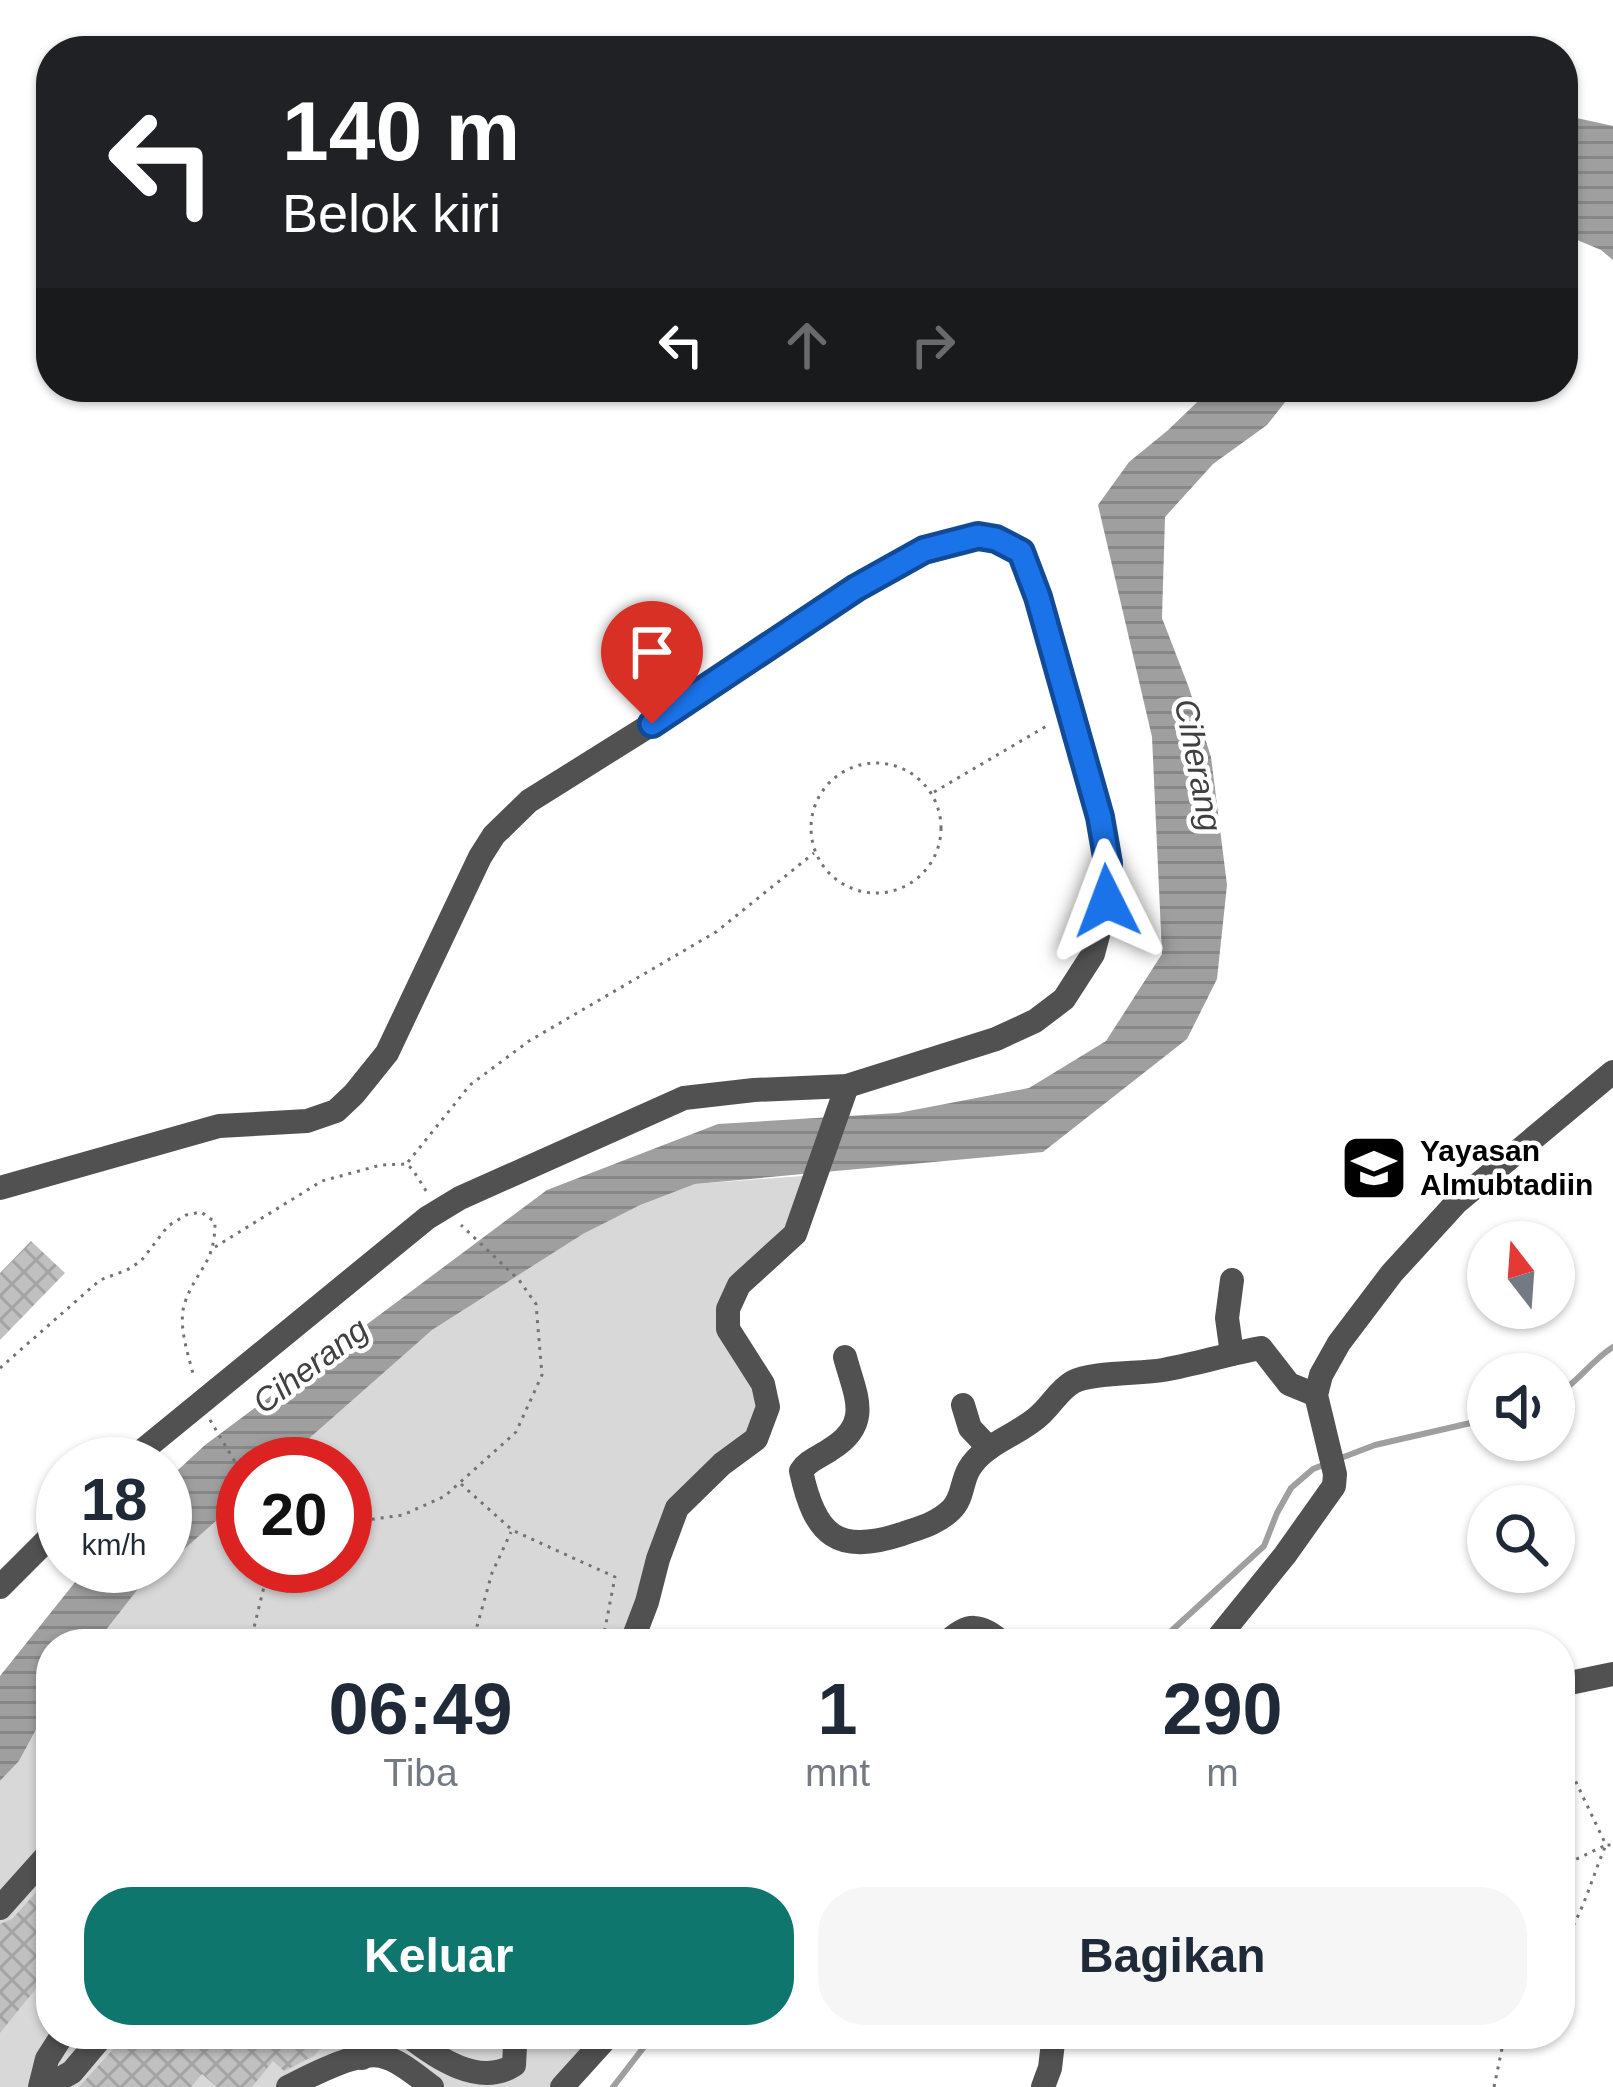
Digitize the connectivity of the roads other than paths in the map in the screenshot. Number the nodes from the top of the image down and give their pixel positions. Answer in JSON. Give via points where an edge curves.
{"nodes":[{"id":1,"x":1613,"y":1072,"type":"edge"},
{"id":2,"x":847,"y":1086,"type":"junction"},
{"id":3,"x":0,"y":1188,"type":"edge"},
{"id":4,"x":1232,"y":1280,"type":"dead end"},
{"id":5,"x":1232,"y":1354,"type":"junction"},
{"id":6,"x":845,"y":1357,"type":"dead end"},
{"id":7,"x":1316,"y":1395,"type":"junction"},
{"id":8,"x":963,"y":1405,"type":"dead end"},
{"id":9,"x":158,"y":1437,"type":"edge"},
{"id":10,"x":988,"y":1448,"type":"junction"},
{"id":11,"x":36,"y":1550,"type":"edge"},
{"id":12,"x":0,"y":1587,"type":"edge"},
{"id":13,"x":637,"y":1629,"type":"edge"},
{"id":14,"x":1225,"y":1629,"type":"edge"},
{"id":15,"x":1613,"y":1674,"type":"edge"},
{"id":16,"x":1575,"y":1681,"type":"edge"},
{"id":17,"x":36,"y":1868,"type":"edge"},
{"id":18,"x":0,"y":1908,"type":"edge"},
{"id":19,"x":52,"y":2049,"type":"edge"},
{"id":20,"x":91,"y":2049,"type":"edge"},
{"id":21,"x":352,"y":2049,"type":"edge"},
{"id":22,"x":364,"y":2049,"type":"edge"},
{"id":23,"x":425,"y":2049,"type":"edge"},
{"id":24,"x":515,"y":2049,"type":"edge"},
{"id":25,"x":596,"y":2049,"type":"edge"},
{"id":26,"x":1052,"y":2049,"type":"edge"},
{"id":27,"x":43,"y":2087,"type":"edge"},
{"id":28,"x":288,"y":2087,"type":"edge"},
{"id":29,"x":432,"y":2087,"type":"edge"},
{"id":30,"x":562,"y":2087,"type":"edge"},
{"id":31,"x":1043,"y":2087,"type":"edge"}],
"edges":[{"from":1,"to":7,"type":"street","via":[[1425,1234],[1339,1343]]},
{"from":2,"to":3,"type":"street","via":[[1035,1021],[1064,999],[1093,954],[1107,901],[1100,817],[1038,597],[1021,552],[996,539],[924,550],[856,588],[529,800],[480,857],[387,1053],[336,1111],[307,1121],[219,1126]]},
{"from":2,"to":9,"type":"street","via":[[684,1098],[489,1184],[450,1213],[427,1218]]},
{"from":2,"to":13,"type":"street","via":[[795,1234],[739,1285],[728,1309],[728,1329],[763,1384],[768,1407],[756,1438],[677,1508]]},
{"from":4,"to":5,"type":"street"},
{"from":5,"to":7,"type":"street","via":[[1263,1348],[1289,1384]]},
{"from":5,"to":10,"type":"street","via":[[1081,1378]]},
{"from":6,"to":10,"type":"street","via":[[858,1399],[856,1424],[801,1471],[815,1516],[836,1540],[875,1541],[943,1516]]},
{"from":7,"to":14,"type":"street","via":[[1334,1486]]},
{"from":8,"to":10,"type":"street"},
{"from":11,"to":12,"type":"street"},
{"from":15,"to":16,"type":"street"},
{"from":17,"to":18,"type":"street"},
{"from":19,"to":27,"type":"street"},
{"from":20,"to":27,"type":"street","via":[[72,2072]]},
{"from":21,"to":28,"type":"street"},
{"from":22,"to":29,"type":"street"},
{"from":23,"to":24,"type":"street","via":[[482,2085],[501,2080]]},
{"from":25,"to":30,"type":"street"},
{"from":26,"to":31,"type":"street"}]}
